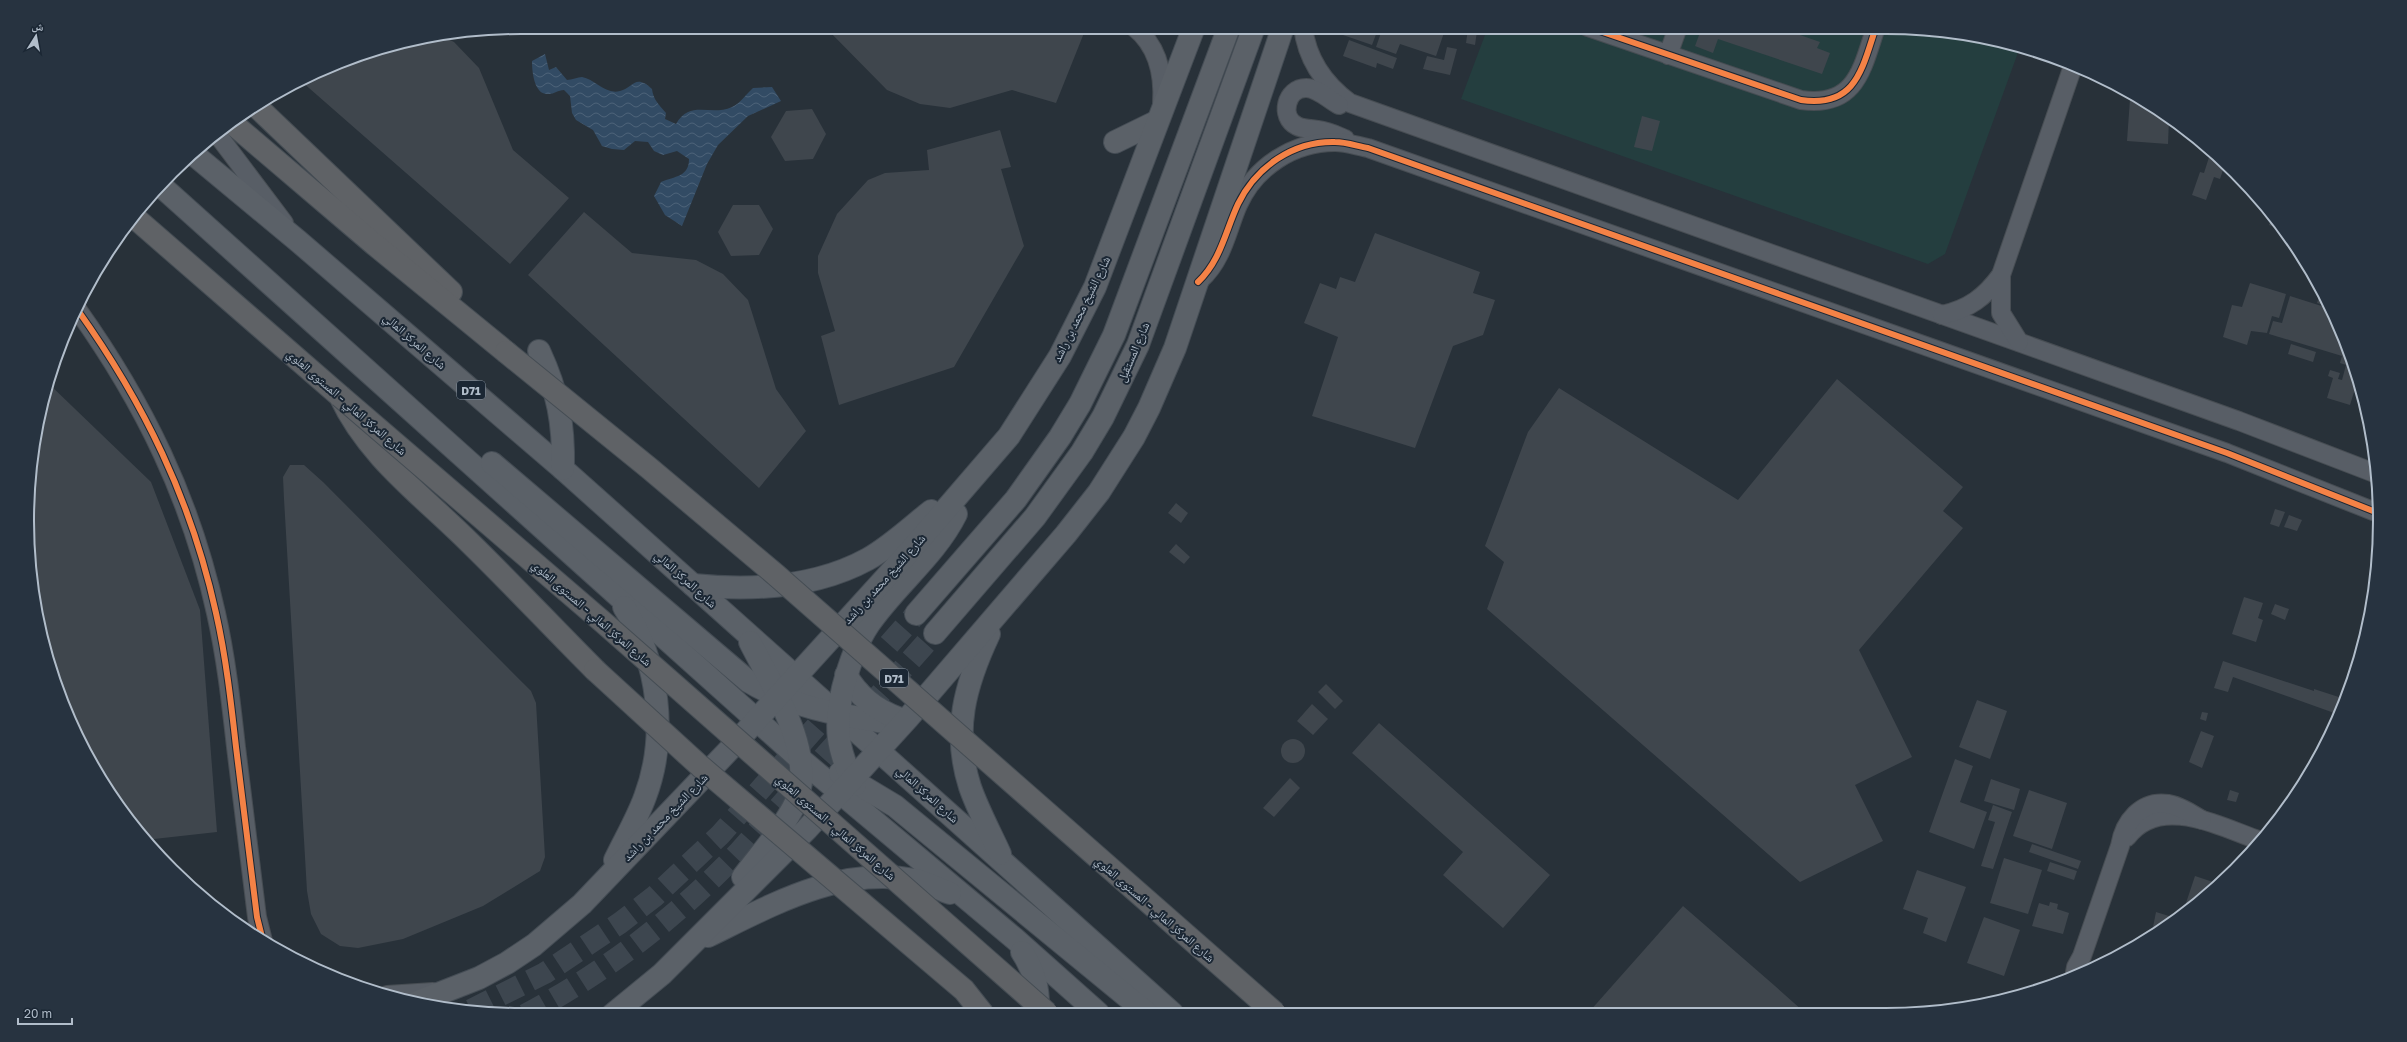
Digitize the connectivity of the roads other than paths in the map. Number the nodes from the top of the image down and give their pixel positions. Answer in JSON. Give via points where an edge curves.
{"nodes":[{"id":1,"x":1141,"y":34,"type":"edge"},
{"id":2,"x":1191,"y":34,"type":"edge"},
{"id":3,"x":1226,"y":34,"type":"edge"},
{"id":4,"x":1251,"y":34,"type":"edge"},
{"id":5,"x":1281,"y":34,"type":"edge"},
{"id":6,"x":1304,"y":34,"type":"edge"},
{"id":7,"x":1608,"y":34,"type":"edge"},
{"id":8,"x":1676,"y":34,"type":"edge"},
{"id":9,"x":1873,"y":34,"type":"edge"},
{"id":10,"x":1668,"y":55,"type":"junction"},
{"id":11,"x":2071,"y":71,"type":"edge"},
{"id":12,"x":260,"y":110,"type":"edge"},
{"id":13,"x":1159,"y":114,"type":"junction"},
{"id":14,"x":1381,"y":115,"type":"junction"},
{"id":15,"x":236,"y":127,"type":"edge"},
{"id":16,"x":220,"y":139,"type":"edge"},
{"id":17,"x":1115,"y":142,"type":"dead end"},
{"id":18,"x":1368,"y":148,"type":"junction"},
{"id":19,"x":197,"y":157,"type":"edge"},
{"id":20,"x":165,"y":190,"type":"edge"},
{"id":21,"x":138,"y":221,"type":"edge"},
{"id":22,"x":298,"y":241,"type":"junction"},
{"id":23,"x":2001,"y":275,"type":"junction"},
{"id":24,"x":1198,"y":282,"type":"junction"},
{"id":25,"x":80,"y":314,"type":"edge"},
{"id":26,"x":1942,"y":315,"type":"junction"},
{"id":27,"x":2018,"y":342,"type":"junction"},
{"id":28,"x":540,"y":351,"type":"dead end"},
{"id":29,"x":506,"y":352,"type":"junction"},
{"id":30,"x":360,"y":365,"type":"junction"},
{"id":31,"x":340,"y":396,"type":"junction"},
{"id":32,"x":562,"y":469,"type":"junction"},
{"id":33,"x":2370,"y":472,"type":"edge"},
{"id":34,"x":973,"y":478,"type":"junction"},
{"id":35,"x":2373,"y":511,"type":"edge"},
{"id":36,"x":693,"y":585,"type":"junction"},
{"id":37,"x":615,"y":593,"type":"junction"},
{"id":38,"x":999,"y":612,"type":"junction"},
{"id":39,"x":916,"y":614,"type":"tunnel mouth"},
{"id":40,"x":746,"y":633,"type":"junction"},
{"id":41,"x":934,"y":633,"type":"tunnel mouth"},
{"id":42,"x":722,"y":660,"type":"junction"},
{"id":43,"x":846,"y":675,"type":"junction"},
{"id":44,"x":795,"y":676,"type":"junction"},
{"id":45,"x":778,"y":697,"type":"junction"},
{"id":46,"x":837,"y":714,"type":"junction"},
{"id":47,"x":757,"y":719,"type":"junction"},
{"id":48,"x":904,"y":722,"type":"junction"},
{"id":49,"x":878,"y":750,"type":"junction"},
{"id":50,"x":726,"y":753,"type":"junction"},
{"id":51,"x":799,"y":758,"type":"junction"},
{"id":52,"x":846,"y":785,"type":"junction"},
{"id":53,"x":895,"y":806,"type":"junction"},
{"id":54,"x":791,"y":812,"type":"junction"},
{"id":55,"x":892,"y":837,"type":"junction"},
{"id":56,"x":2255,"y":839,"type":"edge"},
{"id":57,"x":1003,"y":860,"type":"junction"},
{"id":58,"x":604,"y":881,"type":"junction"},
{"id":59,"x":962,"y":897,"type":"junction"},
{"id":60,"x":261,"y":933,"type":"edge"},
{"id":61,"x":1015,"y":939,"type":"junction"},
{"id":62,"x":694,"y":942,"type":"junction"},
{"id":63,"x":2083,"y":964,"type":"edge"},
{"id":64,"x":2075,"y":969,"type":"edge"},
{"id":65,"x":450,"y":990,"type":"junction"},
{"id":66,"x":405,"y":994,"type":"edge"},
{"id":67,"x":426,"y":999,"type":"edge"},
{"id":68,"x":621,"y":1008,"type":"edge"},
{"id":69,"x":978,"y":1008,"type":"edge"},
{"id":70,"x":1038,"y":1008,"type":"edge"},
{"id":71,"x":1041,"y":1008,"type":"edge"},
{"id":72,"x":1092,"y":1008,"type":"edge"},
{"id":73,"x":1141,"y":1008,"type":"edge"},
{"id":74,"x":1166,"y":1008,"type":"edge"},
{"id":75,"x":1268,"y":1008,"type":"edge"}],
"edges":[{"from":1,"to":13,"type":"street","via":[[1150,43],[1156,55],[1162,80]]},
{"from":2,"to":13,"type":"main road","name":"شارع الشيخ محمد بن راشد"},
{"from":3,"to":39,"type":"main road","name":"شارع المستقبل","via":[[1125,306],[1080,404],[1016,500]]},
{"from":4,"to":41,"type":"main road","name":"شارع المستقبل","via":[[1138,345],[1103,417],[1043,507]]},
{"from":5,"to":24,"type":"main road"},
{"from":6,"to":14,"type":"street","via":[[1306,47],[1323,79],[1350,103]]},
{"from":7,"to":10,"type":"street"},
{"from":8,"to":10,"type":"street"},
{"from":9,"to":10,"type":"street","via":[[1856,82],[1845,93],[1832,100],[1817,102],[1801,100]]},
{"from":11,"to":23,"type":"street"},
{"from":12,"to":29,"type":"highway","via":[[425,265]]},
{"from":13,"to":17,"type":"main road"},
{"from":13,"to":34,"type":"main road","name":"شارع الشيخ محمد بن راشد","via":[[1110,251],[1078,322],[1025,413]]},
{"from":14,"to":18,"type":"street","via":[[1338,104],[1306,88],[1296,91],[1289,98],[1286,108],[1289,118],[1296,126],[1332,133]]},
{"from":14,"to":26,"type":"street"},
{"from":15,"to":29,"type":"highway"},
{"from":16,"to":22,"type":"street"},
{"from":18,"to":24,"type":"street","via":[[1336,142],[1316,144],[1296,149],[1277,158],[1261,171],[1248,187],[1213,266]]},
{"from":18,"to":35,"type":"street","via":[[2227,453]]},
{"from":19,"to":22,"type":"main road","name":"شارع المركز المالي","number":"D71"},
{"from":20,"to":30,"type":"main road"},
{"from":21,"to":31,"type":"highway","name":"شارع المركز المالي - المستوى العلوي"},
{"from":22,"to":32,"type":"main road","name":"شارع المركز المالي","number":"D71"},
{"from":23,"to":26,"type":"street","via":[[1988,292],[1974,304]]},
{"from":23,"to":27,"type":"street","via":[[2001,313]]},
{"from":24,"to":38,"type":"main road","via":[[1163,378],[1121,459],[1080,518]]},
{"from":25,"to":60,"type":"street","via":[[118,369],[148,421],[169,466],[200,550],[223,645]]},
{"from":26,"to":27,"type":"street"},
{"from":27,"to":33,"type":"street","via":[[2239,420]]},
{"from":28,"to":32,"type":"main road","via":[[552,378],[560,408],[564,438]]},
{"from":29,"to":75,"type":"highway","name":"شارع المركز المالي - المستوى العلوي","number":"D71","bridge":true,"via":[[787,585]]},
{"from":30,"to":37,"type":"main road"},
{"from":30,"to":42,"type":"main road","via":[[390,380],[418,400]]},
{"from":31,"to":69,"type":"highway","bridge":true,"via":[[355,426],[375,452],[469,542],[617,691],[700,766],[964,990]]},
{"from":31,"to":71,"type":"highway","name":"شارع المركز المالي - المستوى العلوي","bridge":true,"via":[[604,623]]},
{"from":32,"to":36,"type":"main road","name":"شارع المركز المالي","number":"D71"},
{"from":34,"to":36,"type":"main road","via":[[884,548],[850,567],[800,582],[763,588]]},
{"from":34,"to":43,"type":"main road","via":[[952,522],[939,541],[870,624],[853,654]]},
{"from":34,"to":44,"type":"main road","name":"شارع الشيخ محمد بن راشد"},
{"from":36,"to":40,"type":"main road","name":"شارع المركز المالي","number":"D71"},
{"from":37,"to":47,"type":"main road"},
{"from":37,"to":58,"type":"main road","via":[[643,644],[651,672],[658,726],[657,750],[645,797]]},
{"from":38,"to":48,"type":"main road"},
{"from":38,"to":57,"type":"main road","via":[[970,677],[963,704],[961,732],[970,787]]},
{"from":40,"to":42,"type":"main road","via":[[749,659],[739,665]]},
{"from":40,"to":44,"type":"main road","name":"شارع المركز المالي","number":"D71"},
{"from":40,"to":45,"type":"main road"},
{"from":42,"to":45,"type":"main road","via":[[748,681]]},
{"from":43,"to":46,"type":"main road"},
{"from":43,"to":48,"type":"main road","via":[[862,696],[875,707]]},
{"from":44,"to":45,"type":"main road","name":"شارع الشيخ محمد بن راشد"},
{"from":44,"to":46,"type":"main road","name":"شارع المركز المالي","number":"D71"},
{"from":45,"to":46,"type":"main road","via":[[807,708]]},
{"from":45,"to":47,"type":"main road","name":"شارع الشيخ محمد بن راشد"},
{"from":45,"to":51,"type":"main road","via":[[795,736]]},
{"from":46,"to":48,"type":"main road"},
{"from":46,"to":49,"type":"main road","name":"شارع المركز المالي","number":"D71"},
{"from":46,"to":52,"type":"main road"},
{"from":47,"to":50,"type":"main road","name":"شارع الشيخ محمد بن راشد"},
{"from":47,"to":51,"type":"main road"},
{"from":48,"to":49,"type":"main road"},
{"from":49,"to":52,"type":"main road"},
{"from":49,"to":57,"type":"main road","name":"شارع المركز المالي","number":"D71"},
{"from":50,"to":51,"type":"main road","via":[[759,750]]},
{"from":50,"to":54,"type":"main road","via":[[746,760],[767,772],[782,790]]},
{"from":50,"to":58,"type":"main road","name":"شارع الشيخ محمد بن راشد"},
{"from":51,"to":52,"type":"main road"},
{"from":51,"to":54,"type":"main road","via":[[800,791]]},
{"from":52,"to":53,"type":"main road"},
{"from":52,"to":55,"type":"main road","via":[[872,819]]},
{"from":52,"to":62,"type":"main road","via":[[807,829]]},
{"from":53,"to":55,"type":"main road","via":[[886,806],[881,813]]},
{"from":53,"to":73,"type":"main road"},
{"from":54,"to":62,"type":"main road"},
{"from":55,"to":59,"type":"main road"},
{"from":56,"to":63,"type":"street","via":[[2202,820],[2169,815],[2140,824],[2120,846]]},
{"from":57,"to":74,"type":"main road","name":"شارع المركز المالي","number":"D71"},
{"from":58,"to":65,"type":"main road","name":"شارع الشيخ محمد بن راشد","via":[[558,926],[534,945],[500,966]]},
{"from":59,"to":61,"type":"main road"},
{"from":59,"to":62,"type":"main road","via":[[916,881],[893,878],[847,880],[802,892]]},
{"from":61,"to":70,"type":"main road","via":[[1034,971]]},
{"from":61,"to":72,"type":"main road"},
{"from":62,"to":68,"type":"main road","via":[[662,974]]},
{"from":63,"to":64,"type":"street","via":[[2076,966]]},
{"from":65,"to":66,"type":"street"},
{"from":65,"to":67,"type":"main road","name":"شارع الشيخ محمد بن راشد"}]}
